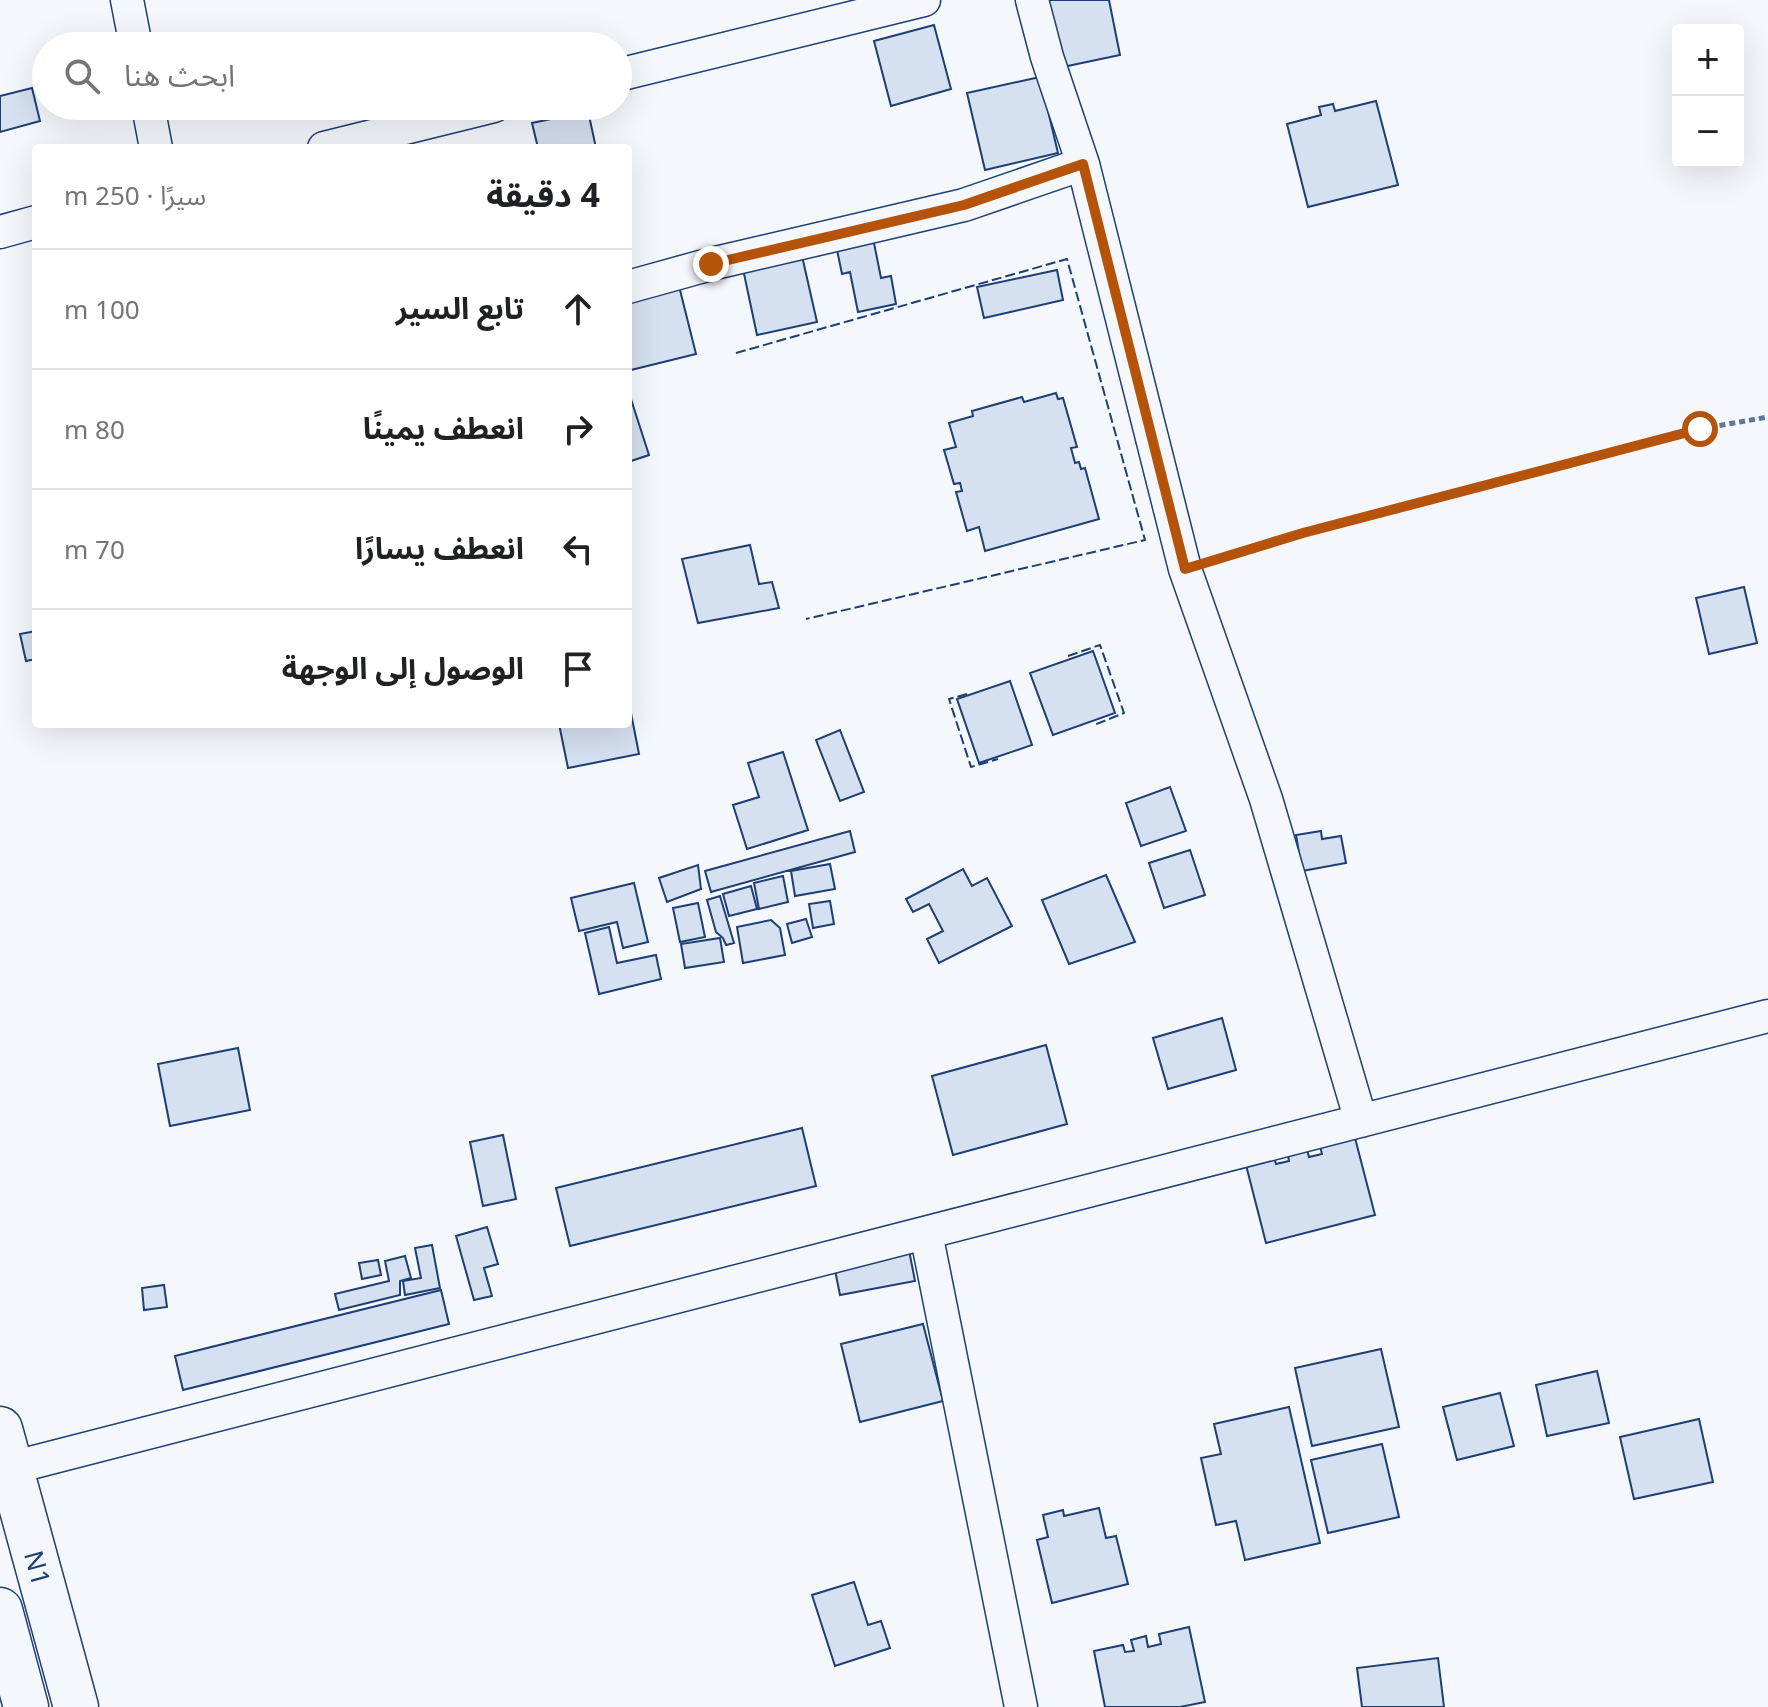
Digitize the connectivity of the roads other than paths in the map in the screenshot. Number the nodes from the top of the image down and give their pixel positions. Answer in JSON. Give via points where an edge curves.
{"nodes":[{"id":1,"x":127,"y":0,"type":"edge"},
{"id":2,"x":924,"y":0,"type":"edge"},
{"id":3,"x":1032,"y":0,"type":"edge"},
{"id":4,"x":133,"y":32,"type":"edge"},
{"id":5,"x":632,"y":72,"type":"edge"},
{"id":6,"x":151,"y":120,"type":"edge"},
{"id":7,"x":437,"y":120,"type":"edge"},
{"id":8,"x":155,"y":144,"type":"edge"},
{"id":9,"x":340,"y":144,"type":"edge"},
{"id":10,"x":1083,"y":164,"type":"junction"},
{"id":11,"x":32,"y":223,"type":"edge"},
{"id":12,"x":0,"y":232,"type":"edge"},
{"id":13,"x":632,"y":286,"type":"edge"},
{"id":14,"x":1768,"y":1016,"type":"edge"},
{"id":15,"x":1361,"y":1121,"type":"junction"},
{"id":16,"x":926,"y":1233,"type":"junction"},
{"id":17,"x":5,"y":1448,"type":"edge"},
{"id":18,"x":0,"y":1610,"type":"edge"},
{"id":19,"x":26,"y":1707,"type":"edge"},
{"id":20,"x":76,"y":1707,"type":"edge"},
{"id":21,"x":1021,"y":1707,"type":"edge"}],
"edges":[{"from":1,"to":4,"type":"street"},
{"from":2,"to":5,"type":"street"},
{"from":3,"to":10,"type":"street"},
{"from":6,"to":8,"type":"street"},
{"from":7,"to":9,"type":"street"},
{"from":10,"to":13,"type":"street","via":[[964,205]]},
{"from":10,"to":15,"type":"street","via":[[1185,569],[1266,799]]},
{"from":11,"to":12,"type":"street"},
{"from":14,"to":15,"type":"street"},
{"from":15,"to":16,"type":"street"},
{"from":16,"to":17,"type":"street"},
{"from":16,"to":21,"type":"street"},
{"from":17,"to":20,"type":"highway","name":"N1","number":"N1"},
{"from":18,"to":19,"type":"highway","name":"N1","number":"N1"}]}
